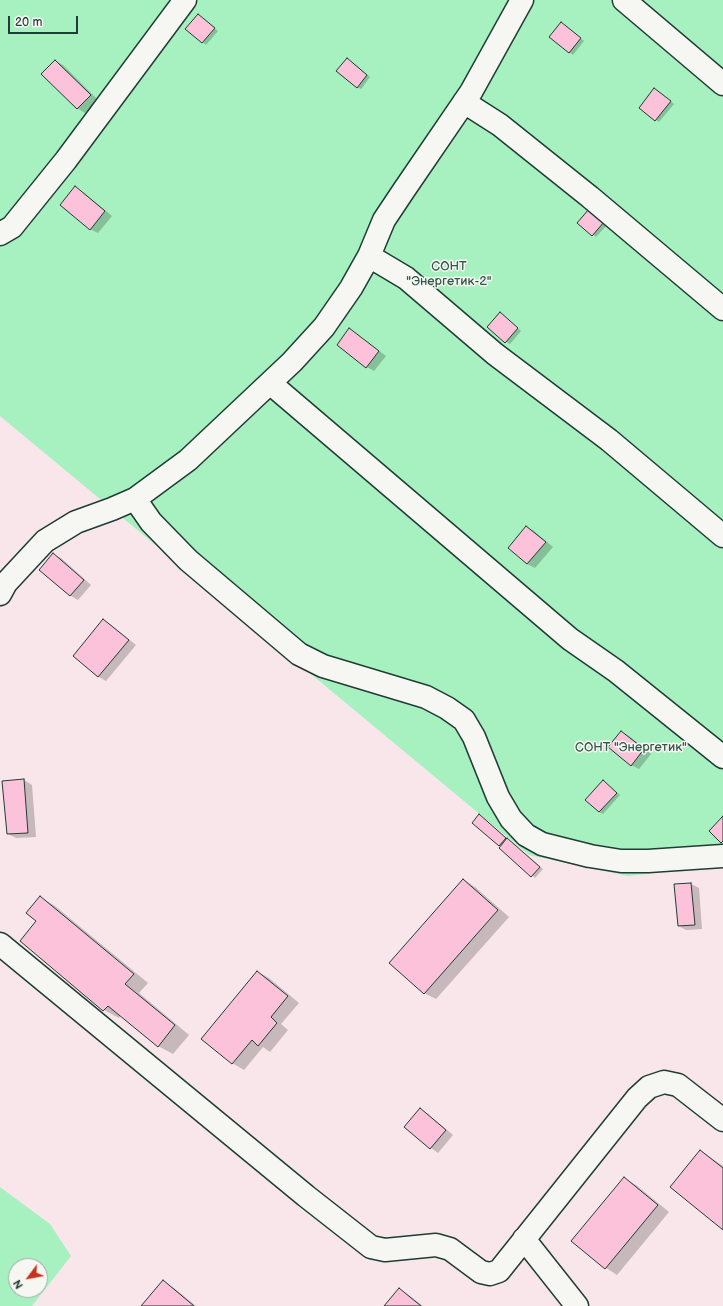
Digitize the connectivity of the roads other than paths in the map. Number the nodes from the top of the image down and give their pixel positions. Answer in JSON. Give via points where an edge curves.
{"nodes":[{"id":1,"x":185,"y":0,"type":"edge"},
{"id":2,"x":522,"y":0,"type":"edge"},
{"id":3,"x":624,"y":0,"type":"edge"},
{"id":4,"x":723,"y":84,"type":"edge"},
{"id":5,"x":464,"y":102,"type":"junction"},
{"id":6,"x":0,"y":234,"type":"edge"},
{"id":7,"x":369,"y":256,"type":"junction"},
{"id":8,"x":723,"y":309,"type":"edge"},
{"id":9,"x":270,"y":383,"type":"junction"},
{"id":10,"x":135,"y":499,"type":"junction"},
{"id":11,"x":723,"y":536,"type":"edge"},
{"id":12,"x":0,"y":594,"type":"edge"},
{"id":13,"x":723,"y":756,"type":"edge"},
{"id":14,"x":723,"y":856,"type":"edge"},
{"id":15,"x":0,"y":944,"type":"edge"},
{"id":16,"x":720,"y":1113,"type":"edge"},
{"id":17,"x":524,"y":1239,"type":"junction"},
{"id":18,"x":577,"y":1306,"type":"edge"}],
"edges":[{"from":1,"to":6,"type":"street","via":[[66,160],[12,227]]},
{"from":2,"to":5,"type":"street"},
{"from":3,"to":4,"type":"street"},
{"from":5,"to":7,"type":"street","via":[[384,220]]},
{"from":5,"to":8,"type":"street","via":[[500,124]]},
{"from":7,"to":9,"type":"street","via":[[352,288],[324,327]]},
{"from":7,"to":11,"type":"street","via":[[406,278],[495,354],[609,440]]},
{"from":9,"to":10,"type":"street","via":[[188,460]]},
{"from":9,"to":13,"type":"street","via":[[570,639],[616,671]]},
{"from":10,"to":12,"type":"street","via":[[76,522],[46,542],[6,583]]},
{"from":10,"to":14,"type":"street","via":[[151,522],[188,560],[299,654],[323,666],[426,697],[464,720],[474,737],[498,797],[511,819],[526,835],[542,844],[621,861]]},
{"from":15,"to":17,"type":"street","via":[[371,1247],[385,1250],[436,1245],[450,1249],[481,1272],[490,1274],[499,1271]]},
{"from":16,"to":17,"type":"street","via":[[678,1085],[664,1082],[649,1087],[637,1098]]},
{"from":17,"to":18,"type":"street"}]}
